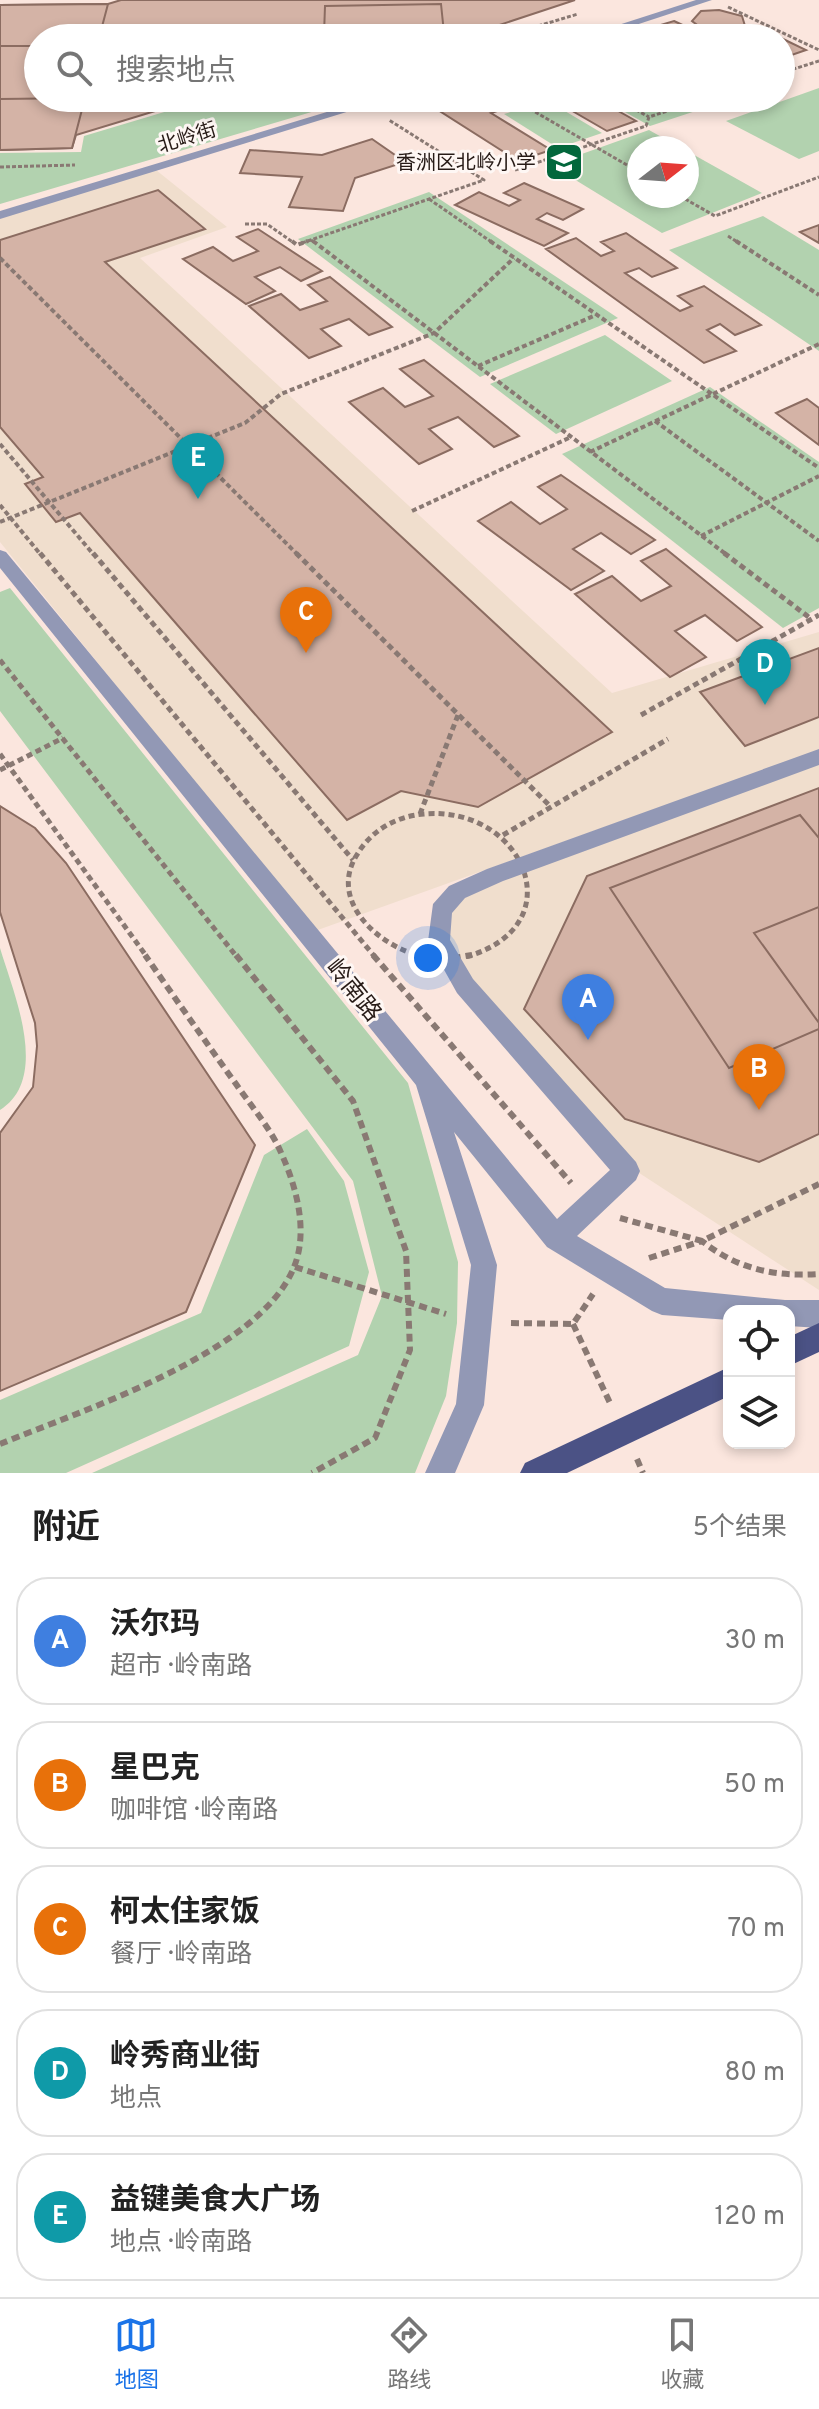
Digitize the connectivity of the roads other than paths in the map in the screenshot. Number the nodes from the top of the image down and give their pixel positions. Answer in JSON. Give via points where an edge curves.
{"nodes":[{"id":1,"x":713,"y":1,"type":"edge"},
{"id":2,"x":633,"y":24,"type":"edge"},
{"id":3,"x":341,"y":112,"type":"edge"},
{"id":4,"x":0,"y":215,"type":"edge"},
{"id":5,"x":0,"y":556,"type":"edge"},
{"id":6,"x":819,"y":757,"type":"edge"},
{"id":7,"x":424,"y":1076,"type":"junction"},
{"id":8,"x":556,"y":1238,"type":"junction"},
{"id":9,"x":723,"y":1306,"type":"edge"},
{"id":10,"x":795,"y":1312,"type":"edge"},
{"id":11,"x":819,"y":1314,"type":"edge"},
{"id":12,"x":819,"y":1337,"type":"edge"},
{"id":13,"x":795,"y":1349,"type":"edge"},
{"id":14,"x":723,"y":1384,"type":"edge"},
{"id":15,"x":440,"y":1473,"type":"edge"},
{"id":16,"x":535,"y":1473,"type":"edge"}],
"edges":[{"from":1,"to":2,"type":"street"},
{"from":3,"to":4,"type":"street","name":"北岭街"},
{"from":5,"to":7,"type":"street","name":"岭南路"},
{"from":6,"to":8,"type":"street","via":[[495,875],[457,892],[441,910],[439,941],[465,986],[627,1171]]},
{"from":7,"to":8,"type":"street","name":"岭南路"},
{"from":7,"to":15,"type":"street","via":[[484,1265],[470,1405]]},
{"from":8,"to":9,"type":"street","name":"岭南路","via":[[662,1301]]},
{"from":10,"to":11,"type":"street"},
{"from":12,"to":13,"type":"main road"},
{"from":14,"to":16,"type":"main road"}]}
